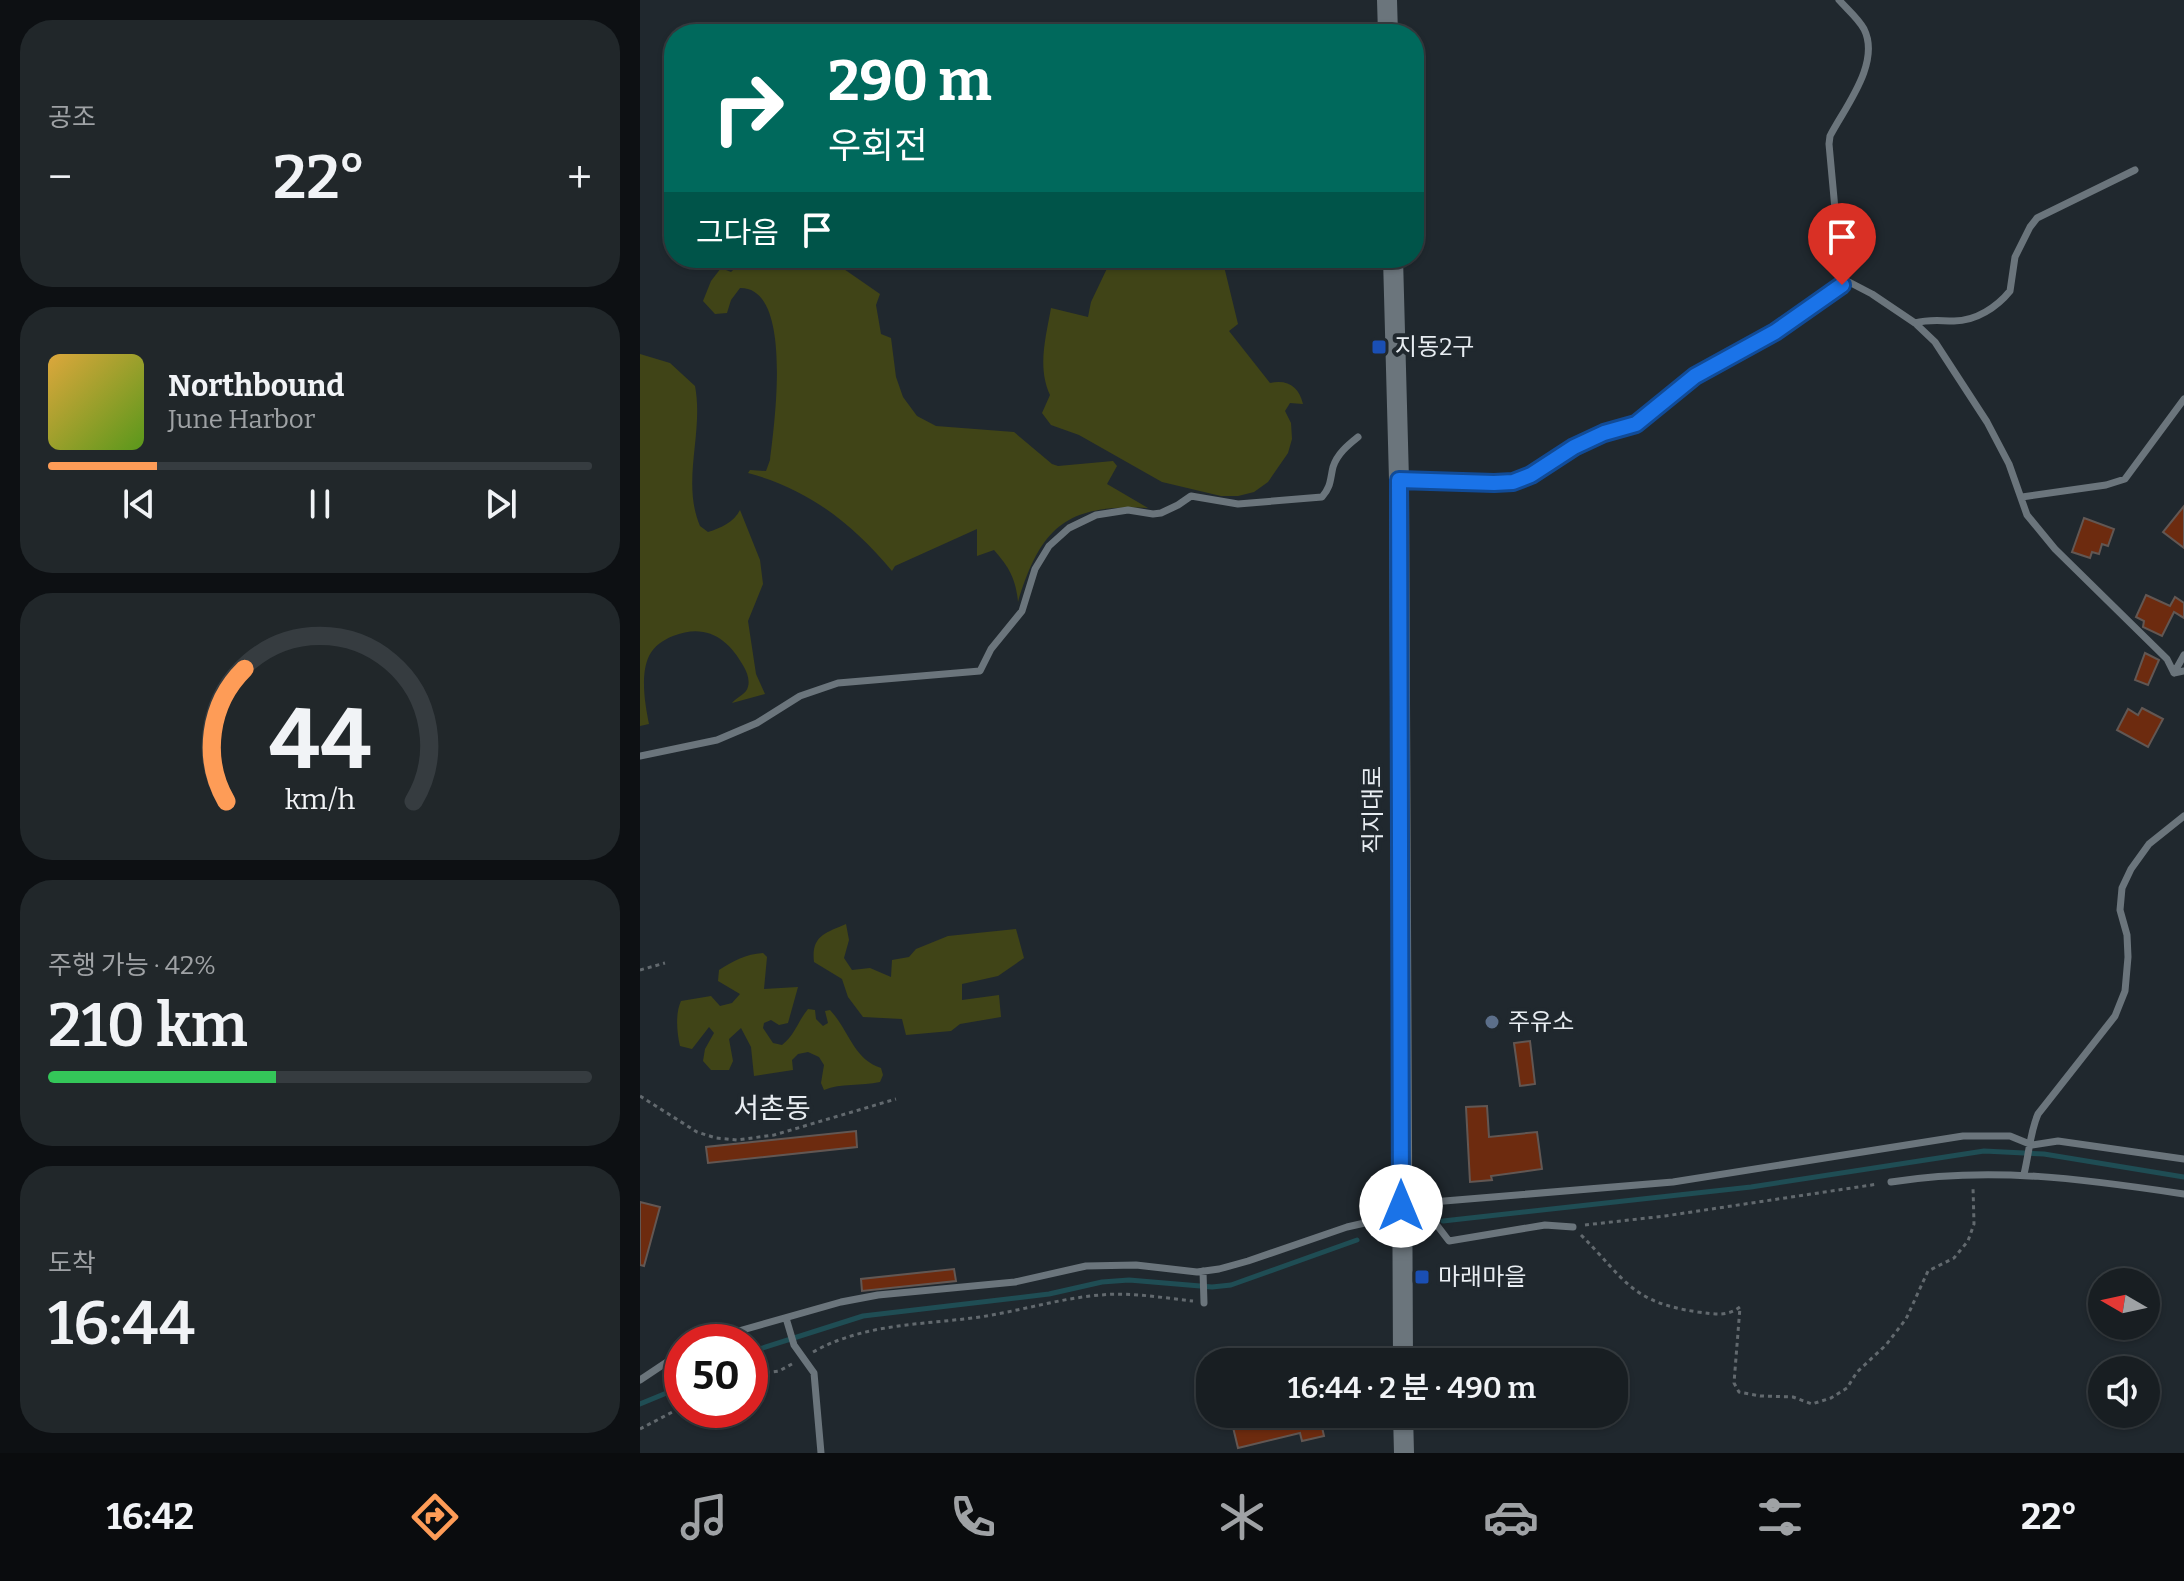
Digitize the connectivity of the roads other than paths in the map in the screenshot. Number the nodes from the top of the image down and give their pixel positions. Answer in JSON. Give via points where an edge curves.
{"nodes":[{"id":1,"x":1387,"y":0,"type":"edge"},
{"id":2,"x":1839,"y":0,"type":"edge"},
{"id":3,"x":1388,"y":24,"type":"edge"},
{"id":4,"x":2135,"y":170,"type":"dead end"},
{"id":5,"x":1393,"y":268,"type":"edge"},
{"id":6,"x":1842,"y":285,"type":"junction"},
{"id":7,"x":1915,"y":323,"type":"junction"},
{"id":8,"x":2184,"y":399,"type":"edge"},
{"id":9,"x":1358,"y":437,"type":"dead end"},
{"id":10,"x":1399,"y":480,"type":"junction"},
{"id":11,"x":2022,"y":497,"type":"junction"},
{"id":12,"x":2184,"y":655,"type":"edge"},
{"id":13,"x":2184,"y":671,"type":"edge"},
{"id":14,"x":2174,"y":673,"type":"junction"},
{"id":15,"x":640,"y":756,"type":"edge"},
{"id":16,"x":2184,"y":816,"type":"edge"},
{"id":17,"x":2032,"y":1145,"type":"junction"},
{"id":18,"x":2184,"y":1159,"type":"edge"},
{"id":19,"x":2024,"y":1174,"type":"junction"},
{"id":20,"x":1891,"y":1182,"type":"road end"},
{"id":21,"x":2184,"y":1194,"type":"edge"},
{"id":22,"x":1401,"y":1215,"type":"junction"},
{"id":23,"x":1573,"y":1227,"type":"road end"},
{"id":24,"x":1203,"y":1271,"type":"junction"},
{"id":25,"x":1204,"y":1303,"type":"road end"},
{"id":26,"x":786,"y":1318,"type":"junction"},
{"id":27,"x":760,"y":1324,"type":"edge"},
{"id":28,"x":1403,"y":1348,"type":"edge"},
{"id":29,"x":664,"y":1364,"type":"edge"},
{"id":30,"x":640,"y":1380,"type":"edge"},
{"id":31,"x":1403,"y":1428,"type":"edge"},
{"id":32,"x":821,"y":1453,"type":"edge"},
{"id":33,"x":1404,"y":1453,"type":"edge"}],
"edges":[{"from":1,"to":3,"type":"main road"},
{"from":2,"to":6,"type":"lane","via":[[1861,24],[1868,44],[1866,66],[1829,144]]},
{"from":4,"to":7,"type":"lane","via":[[2037,218],[2015,257],[2010,291],[1990,309],[1961,320]]},
{"from":5,"to":10,"type":"main road","name":"직지대로"},
{"from":6,"to":7,"type":"lane","via":[[1849,282]]},
{"from":6,"to":10,"type":"lane","via":[[1775,332],[1695,376],[1636,424],[1574,447],[1531,475],[1494,483]]},
{"from":7,"to":11,"type":"lane","via":[[1935,342],[1970,394]]},
{"from":8,"to":11,"type":"lane","via":[[2125,479]]},
{"from":9,"to":15,"type":"lane","via":[[1333,465],[1330,489],[1322,497],[1238,504],[1191,496],[1161,513],[1128,510],[1078,522],[1049,546],[1035,569],[1022,611],[980,671],[838,683],[800,696],[717,740]]},
{"from":10,"to":22,"type":"main road","name":"직지대로"},
{"from":11,"to":14,"type":"lane","via":[[2027,515],[2055,549],[2167,659]]},
{"from":12,"to":14,"type":"lane"},
{"from":13,"to":14,"type":"lane"},
{"from":16,"to":17,"type":"lane","via":[[2149,844],[2122,888],[2120,910],[2129,944],[2121,1005],[2038,1114]]},
{"from":17,"to":18,"type":"lane","via":[[2058,1141]]},
{"from":17,"to":19,"type":"lane"},
{"from":17,"to":23,"type":"lane","via":[[2010,1136],[1963,1136],[1673,1182],[1420,1203],[1449,1241],[1545,1225]]},
{"from":19,"to":20,"type":"lane","via":[[1939,1174]]},
{"from":19,"to":21,"type":"lane"},
{"from":22,"to":24,"type":"lane"},
{"from":22,"to":28,"type":"main road","name":"직지대로"},
{"from":24,"to":25,"type":"lane"},
{"from":24,"to":26,"type":"lane","via":[[1086,1266],[1015,1282],[855,1298]]},
{"from":26,"to":27,"type":"lane"},
{"from":26,"to":32,"type":"lane","via":[[794,1345],[814,1373]]},
{"from":29,"to":30,"type":"lane"},
{"from":31,"to":33,"type":"main road"}]}
